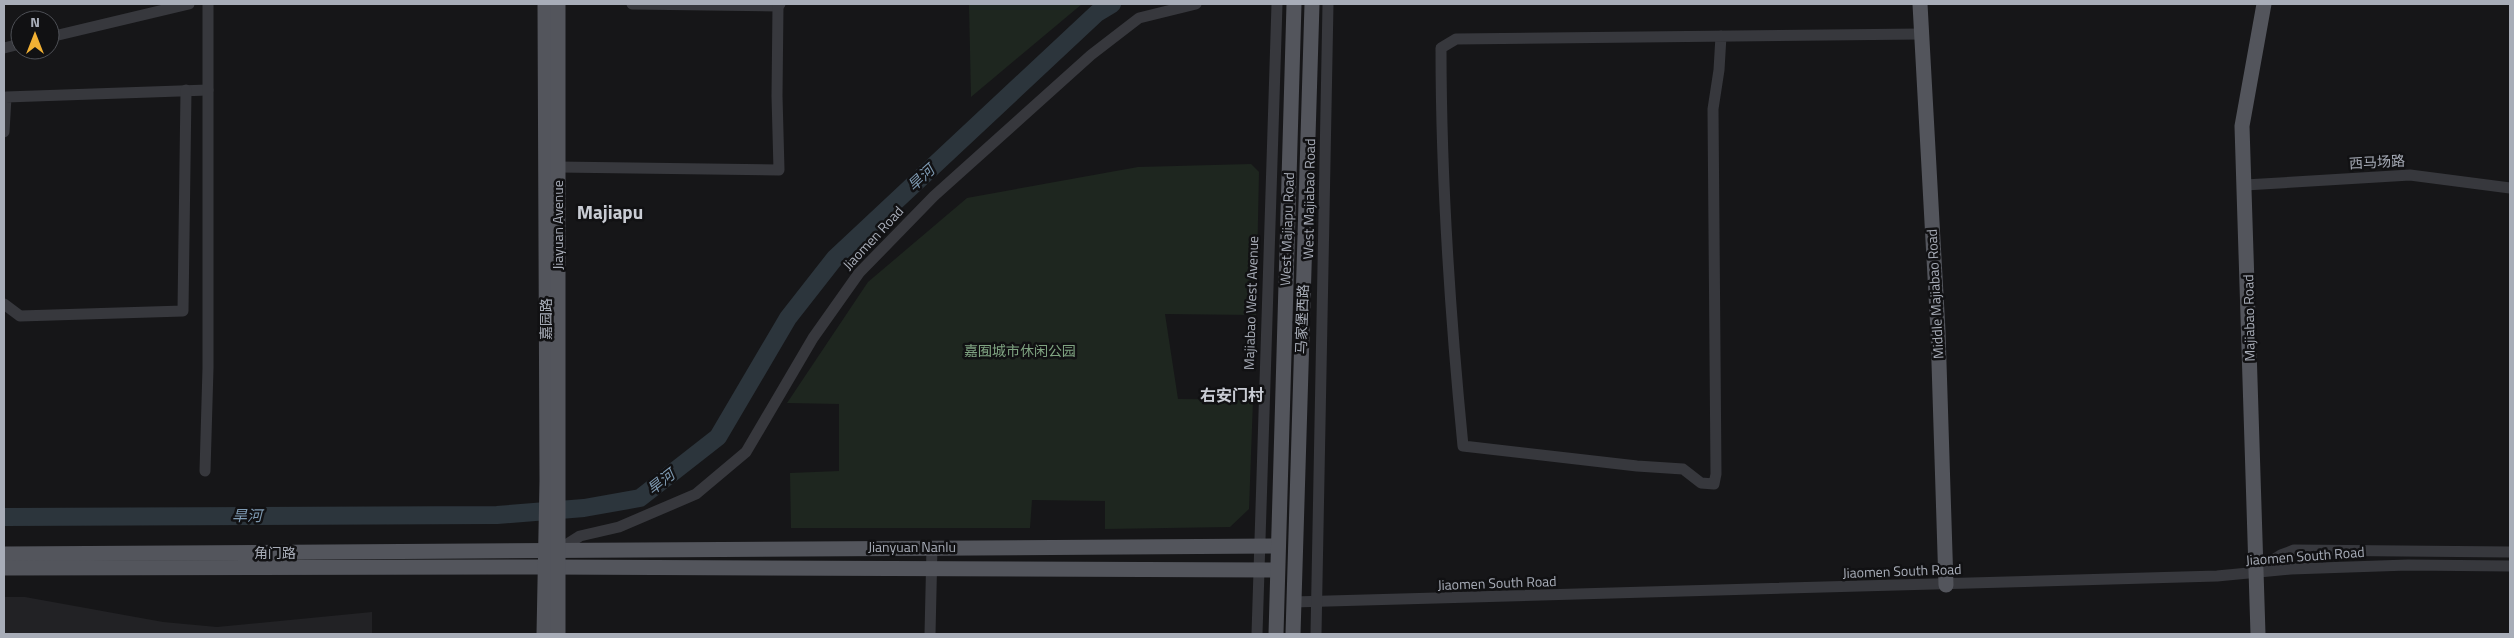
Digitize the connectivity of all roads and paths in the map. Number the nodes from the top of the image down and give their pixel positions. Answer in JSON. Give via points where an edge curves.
{"nodes":[{"id":1,"x":189,"y":4,"type":"edge"},
{"id":2,"x":208,"y":4,"type":"edge"},
{"id":3,"x":545,"y":4,"type":"edge"},
{"id":4,"x":558,"y":4,"type":"edge"},
{"id":5,"x":632,"y":4,"type":"edge"},
{"id":6,"x":1196,"y":4,"type":"edge"},
{"id":7,"x":1277,"y":4,"type":"edge"},
{"id":8,"x":1294,"y":4,"type":"edge"},
{"id":9,"x":1312,"y":4,"type":"edge"},
{"id":10,"x":1328,"y":4,"type":"edge"},
{"id":11,"x":1920,"y":4,"type":"edge"},
{"id":12,"x":2264,"y":4,"type":"edge"},
{"id":13,"x":779,"y":5,"type":"edge"},
{"id":14,"x":1920,"y":34,"type":"junction"},
{"id":15,"x":60,"y":35,"type":"edge"},
{"id":16,"x":1721,"y":36,"type":"junction"},
{"id":17,"x":186,"y":90,"type":"junction"},
{"id":18,"x":208,"y":90,"type":"junction"},
{"id":19,"x":4,"y":132,"type":"edge"},
{"id":20,"x":558,"y":167,"type":"junction"},
{"id":21,"x":2245,"y":185,"type":"junction"},
{"id":22,"x":2510,"y":188,"type":"edge"},
{"id":23,"x":4,"y":304,"type":"edge"},
{"id":24,"x":205,"y":471,"type":"dead end"},
{"id":25,"x":553,"y":481,"type":"junction"},
{"id":26,"x":552,"y":543,"type":"junction"},
{"id":27,"x":1258,"y":546,"type":"junction"},
{"id":28,"x":1278,"y":546,"type":"junction"},
{"id":29,"x":932,"y":547,"type":"junction"},
{"id":30,"x":2510,"y":552,"type":"edge"},
{"id":31,"x":4,"y":554,"type":"edge"},
{"id":32,"x":2510,"y":566,"type":"edge"},
{"id":33,"x":551,"y":567,"type":"junction"},
{"id":34,"x":4,"y":568,"type":"edge"},
{"id":35,"x":930,"y":568,"type":"junction"},
{"id":36,"x":1257,"y":570,"type":"junction"},
{"id":37,"x":1277,"y":570,"type":"junction"},
{"id":38,"x":2256,"y":571,"type":"junction"},
{"id":39,"x":1946,"y":585,"type":"junction"},
{"id":40,"x":1293,"y":602,"type":"junction"},
{"id":41,"x":1317,"y":603,"type":"junction"},
{"id":42,"x":544,"y":634,"type":"edge"},
{"id":43,"x":558,"y":634,"type":"edge"},
{"id":44,"x":930,"y":634,"type":"edge"},
{"id":45,"x":1257,"y":634,"type":"edge"},
{"id":46,"x":1276,"y":634,"type":"edge"},
{"id":47,"x":1293,"y":634,"type":"edge"},
{"id":48,"x":1316,"y":634,"type":"edge"},
{"id":49,"x":2258,"y":634,"type":"edge"}],
"edges":[{"from":1,"to":15,"type":"street"},
{"from":2,"to":18,"type":"street"},
{"from":3,"to":25,"type":"main road","name":"嘉园路"},
{"from":4,"to":20,"type":"main road","name":"Jiayuan Avenue"},
{"from":5,"to":13,"type":"street"},
{"from":6,"to":26,"type":"street","name":"Jiaomen Road","via":[[1139,18],[1091,56],[934,196],[858,273],[813,338],[746,452],[732,464],[696,494],[619,527]]},
{"from":7,"to":27,"type":"street","name":"Majiabao West Avenue"},
{"from":8,"to":28,"type":"main road","name":"West Majiapu Road"},
{"from":9,"to":40,"type":"main road","name":"马家堡西路"},
{"from":10,"to":41,"type":"street","name":"West Majiabao Road"},
{"from":11,"to":14,"type":"main road","name":"Middle Majiabao Road"},
{"from":12,"to":21,"type":"main road","name":"Majiabao Road","via":[[2242,126]]},
{"from":13,"to":20,"type":"street","via":[[779,170]]},
{"from":14,"to":16,"type":"street"},
{"from":14,"to":39,"type":"main road","name":"Middle Majiabao Road","via":[[1938,331]]},
{"from":16,"to":16,"type":"street","via":[[1713,109],[1714,484],[1701,483],[1684,469],[1463,446],[1442,163],[1441,48],[1456,39]]},
{"from":17,"to":18,"type":"street"},
{"from":17,"to":19,"type":"street","via":[[6,97]]},
{"from":17,"to":23,"type":"street","via":[[183,311],[20,316]]},
{"from":18,"to":24,"type":"street"},
{"from":20,"to":25,"type":"main road","name":"Jiayuan Avenue"},
{"from":21,"to":22,"type":"street","name":"西马场路","via":[[2410,175]]},
{"from":21,"to":38,"type":"main road","name":"Majiabao Road"},
{"from":25,"to":26,"type":"main road","name":"Jiayuan Avenue"},
{"from":26,"to":29,"type":"main road","name":"Jianyuan Nanlu"},
{"from":26,"to":31,"type":"main road","name":"角门路"},
{"from":26,"to":33,"type":"main road"},
{"from":27,"to":28,"type":"main road","name":"Jianyuan Nanlu"},
{"from":27,"to":29,"type":"main road","name":"Jianyuan Nanlu"},
{"from":27,"to":36,"type":"street","name":"Majiabao West Avenue"},
{"from":28,"to":37,"type":"main road","name":"West Majiapu Road"},
{"from":29,"to":35,"type":"street"},
{"from":30,"to":38,"type":"street","via":[[2294,550]]},
{"from":32,"to":38,"type":"street","name":"Jiaomen South Road","via":[[2408,565]]},
{"from":33,"to":34,"type":"main road","name":"角门路"},
{"from":33,"to":35,"type":"main road","name":"Jianyuan Nanlu"},
{"from":33,"to":42,"type":"main road"},
{"from":33,"to":43,"type":"main road"},
{"from":35,"to":36,"type":"main road","name":"Jianyuan Nanlu"},
{"from":35,"to":44,"type":"street"},
{"from":36,"to":37,"type":"main road","name":"Jianyuan Nanlu"},
{"from":36,"to":45,"type":"street","name":"Majiabao West Avenue"},
{"from":37,"to":46,"type":"main road","name":"West Majiapu Road"},
{"from":38,"to":39,"type":"street","name":"Jiaomen South Road","via":[[2217,576]]},
{"from":38,"to":49,"type":"main road","name":"Majiabao Road"},
{"from":39,"to":41,"type":"street","name":"Jiaomen South Road"},
{"from":40,"to":41,"type":"street","name":"Jiaomen South Road"},
{"from":40,"to":47,"type":"main road","name":"马家堡西路"},
{"from":41,"to":48,"type":"street","name":"West Majiabao Road"}]}
